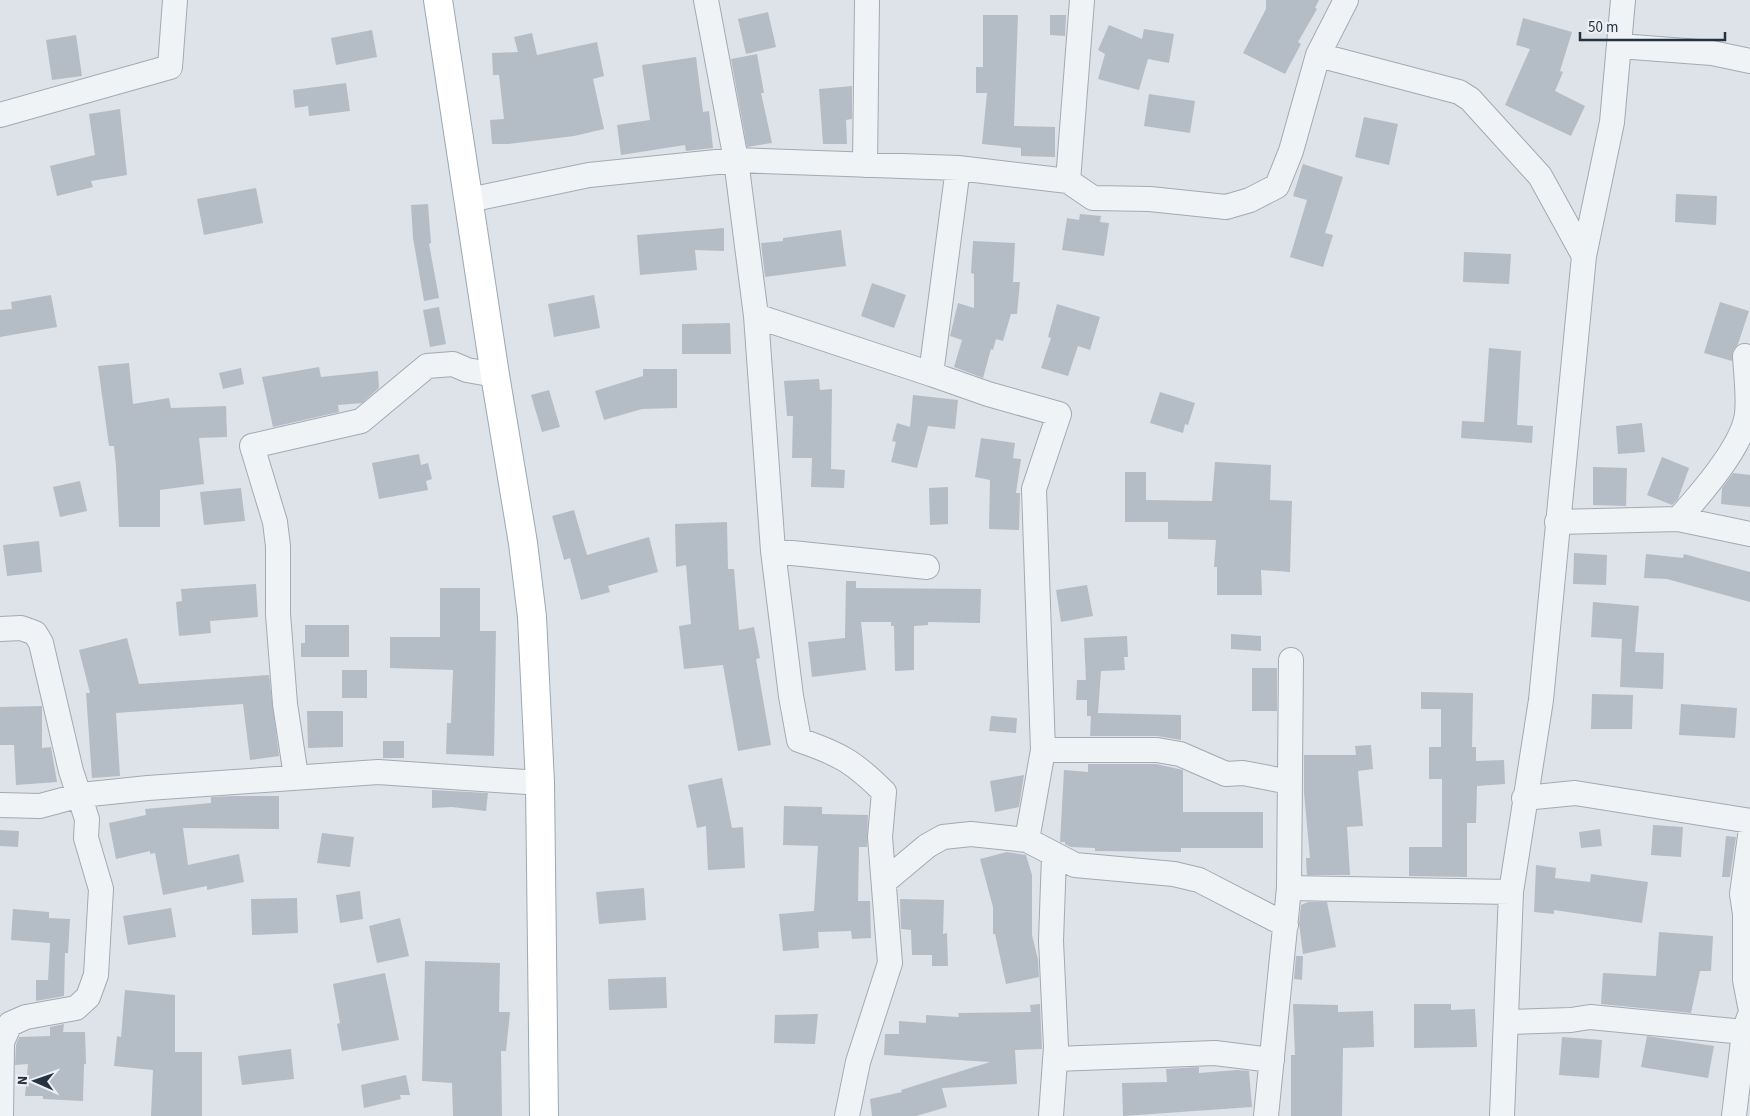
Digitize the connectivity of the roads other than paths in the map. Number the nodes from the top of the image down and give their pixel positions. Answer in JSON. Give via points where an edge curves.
{"nodes":[{"id":1,"x":175,"y":0,"type":"edge"},
{"id":2,"x":438,"y":0,"type":"edge"},
{"id":3,"x":706,"y":0,"type":"edge"},
{"id":4,"x":867,"y":0,"type":"edge"},
{"id":5,"x":1082,"y":0,"type":"edge"},
{"id":6,"x":1346,"y":0,"type":"edge"},
{"id":7,"x":1623,"y":0,"type":"edge"},
{"id":8,"x":1619,"y":46,"type":"junction"},
{"id":9,"x":1318,"y":55,"type":"junction"},
{"id":10,"x":1750,"y":61,"type":"edge"},
{"id":11,"x":0,"y":115,"type":"edge"},
{"id":12,"x":736,"y":160,"type":"junction"},
{"id":13,"x":865,"y":165,"type":"junction"},
{"id":14,"x":958,"y":168,"type":"junction"},
{"id":15,"x":1068,"y":181,"type":"junction"},
{"id":16,"x":469,"y":200,"type":"junction"},
{"id":17,"x":1584,"y":256,"type":"junction"},
{"id":18,"x":756,"y":316,"type":"junction"},
{"id":19,"x":1745,"y":356,"type":"dead end"},
{"id":20,"x":931,"y":374,"type":"junction"},
{"id":21,"x":495,"y":375,"type":"junction"},
{"id":22,"x":1678,"y":520,"type":"junction"},
{"id":23,"x":1557,"y":522,"type":"junction"},
{"id":24,"x":1750,"y":534,"type":"edge"},
{"id":25,"x":773,"y":551,"type":"junction"},
{"id":26,"x":927,"y":567,"type":"dead end"},
{"id":27,"x":0,"y":629,"type":"edge"},
{"id":28,"x":1291,"y":660,"type":"dead end"},
{"id":29,"x":1043,"y":750,"type":"junction"},
{"id":30,"x":296,"y":776,"type":"junction"},
{"id":31,"x":1290,"y":782,"type":"junction"},
{"id":32,"x":540,"y":783,"type":"junction"},
{"id":33,"x":81,"y":795,"type":"junction"},
{"id":34,"x":1524,"y":798,"type":"junction"},
{"id":35,"x":0,"y":805,"type":"edge"},
{"id":36,"x":1750,"y":821,"type":"edge"},
{"id":37,"x":1750,"y":836,"type":"edge"},
{"id":38,"x":1027,"y":840,"type":"junction"},
{"id":39,"x":1054,"y":856,"type":"junction"},
{"id":40,"x":884,"y":882,"type":"junction"},
{"id":41,"x":1289,"y":888,"type":"junction"},
{"id":42,"x":1511,"y":892,"type":"junction"},
{"id":43,"x":1286,"y":925,"type":"junction"},
{"id":44,"x":1750,"y":1006,"type":"edge"},
{"id":45,"x":1506,"y":1022,"type":"junction"},
{"id":46,"x":1747,"y":1024,"type":"edge"},
{"id":47,"x":1055,"y":1059,"type":"junction"},
{"id":48,"x":1272,"y":1060,"type":"junction"},
{"id":49,"x":1,"y":1116,"type":"edge"},
{"id":50,"x":544,"y":1116,"type":"edge"},
{"id":51,"x":847,"y":1116,"type":"edge"},
{"id":52,"x":1051,"y":1116,"type":"edge"},
{"id":53,"x":1266,"y":1116,"type":"edge"},
{"id":54,"x":1502,"y":1116,"type":"edge"},
{"id":55,"x":1734,"y":1116,"type":"edge"}],
"edges":[{"from":1,"to":11,"type":"street","via":[[170,67]]},
{"from":2,"to":16,"type":"main road"},
{"from":3,"to":12,"type":"street"},
{"from":4,"to":13,"type":"street"},
{"from":5,"to":15,"type":"street"},
{"from":6,"to":9,"type":"street"},
{"from":7,"to":8,"type":"street"},
{"from":8,"to":10,"type":"street","via":[[1712,53]]},
{"from":8,"to":17,"type":"street","via":[[1612,122]]},
{"from":9,"to":15,"type":"street","via":[[1291,152],[1277,186],[1250,200],[1226,207],[1150,199],[1093,198]]},
{"from":9,"to":17,"type":"street","via":[[1458,92],[1470,99],[1540,176]]},
{"from":12,"to":13,"type":"street"},
{"from":12,"to":16,"type":"street","via":[[589,175]]},
{"from":12,"to":18,"type":"street"},
{"from":13,"to":14,"type":"street"},
{"from":14,"to":15,"type":"street"},
{"from":14,"to":20,"type":"street"},
{"from":16,"to":21,"type":"main road"},
{"from":17,"to":23,"type":"street"},
{"from":18,"to":20,"type":"street"},
{"from":18,"to":25,"type":"street"},
{"from":19,"to":22,"type":"street","via":[[1747,414],[1743,428],[1706,488]]},
{"from":20,"to":29,"type":"street","via":[[1059,414],[1034,489]]},
{"from":21,"to":30,"type":"street","via":[[453,364],[427,366],[361,421],[252,446],[275,522],[278,614]]},
{"from":21,"to":32,"type":"main road","via":[[526,562],[532,617]]},
{"from":22,"to":23,"type":"street"},
{"from":22,"to":24,"type":"street"},
{"from":23,"to":34,"type":"street","via":[[1541,700]]},
{"from":25,"to":26,"type":"street"},
{"from":25,"to":40,"type":"street","via":[[791,696],[800,740],[833,752],[862,770],[884,792],[880,838]]},
{"from":27,"to":33,"type":"street","via":[[21,628],[36,632],[42,643],[71,771]]},
{"from":28,"to":31,"type":"street"},
{"from":29,"to":31,"type":"street","via":[[1157,750],[1180,754],[1226,774],[1243,773]]},
{"from":29,"to":38,"type":"street"},
{"from":30,"to":32,"type":"street","via":[[378,772]]},
{"from":30,"to":33,"type":"street"},
{"from":31,"to":41,"type":"street"},
{"from":32,"to":50,"type":"main road"},
{"from":33,"to":35,"type":"street","via":[[40,806]]},
{"from":33,"to":49,"type":"street","via":[[87,819],[86,838],[101,889],[96,976],[88,996],[76,1008],[26,1017],[10,1024],[2,1042]]},
{"from":34,"to":36,"type":"street","via":[[1575,793]]},
{"from":34,"to":42,"type":"street"},
{"from":37,"to":44,"type":"street","via":[[1742,894],[1745,980]]},
{"from":38,"to":39,"type":"street"},
{"from":38,"to":40,"type":"street","via":[[971,834],[943,838],[927,846]]},
{"from":39,"to":43,"type":"street","via":[[1075,865],[1174,874],[1199,880]]},
{"from":39,"to":47,"type":"street","via":[[1051,941]]},
{"from":40,"to":51,"type":"street","via":[[890,963],[858,1062]]},
{"from":41,"to":42,"type":"street"},
{"from":41,"to":43,"type":"street"},
{"from":42,"to":45,"type":"street"},
{"from":43,"to":48,"type":"street"},
{"from":45,"to":46,"type":"street","via":[[1590,1017]]},
{"from":45,"to":54,"type":"street"},
{"from":46,"to":55,"type":"street"},
{"from":47,"to":48,"type":"street","via":[[1215,1053]]},
{"from":47,"to":52,"type":"street"},
{"from":48,"to":53,"type":"street"}]}
